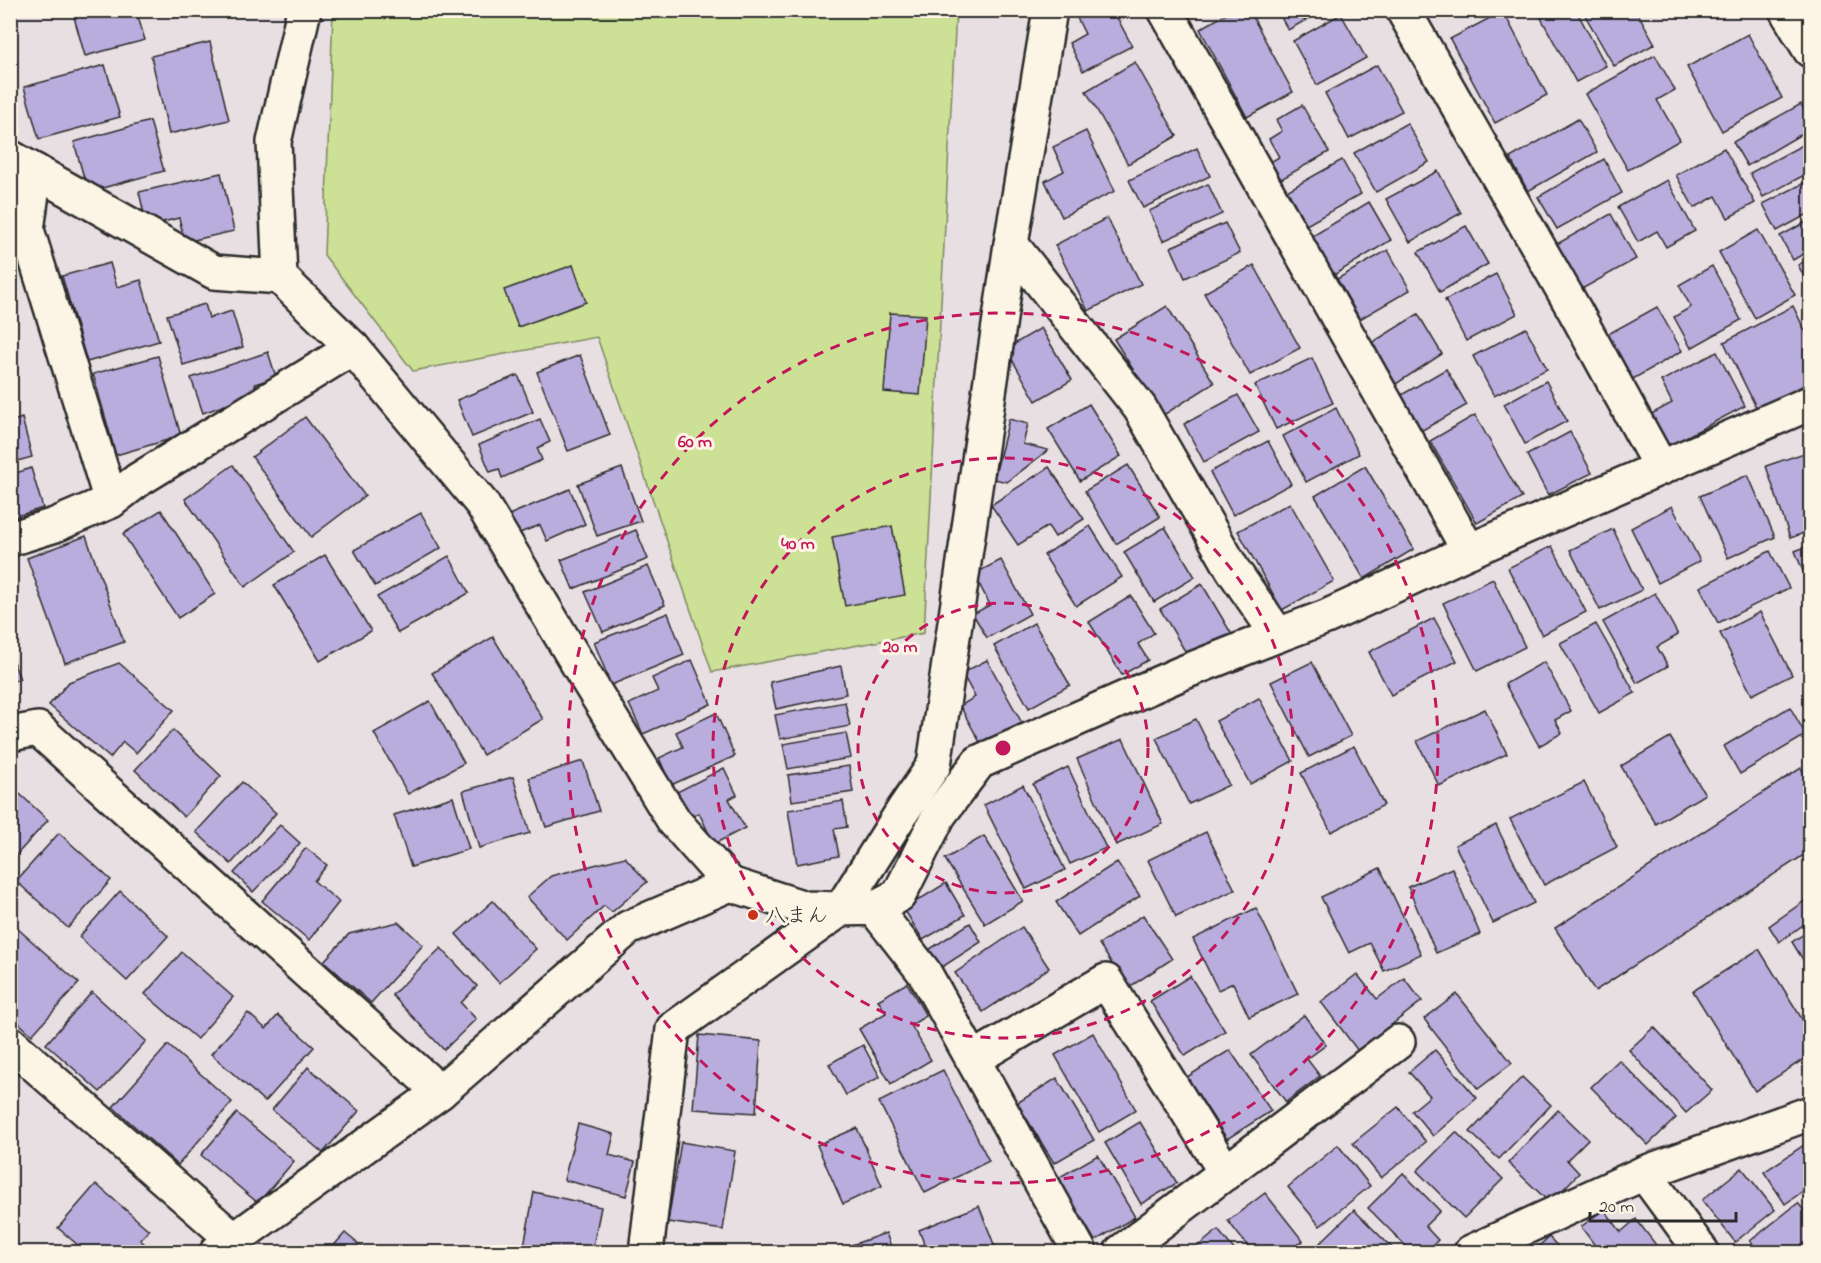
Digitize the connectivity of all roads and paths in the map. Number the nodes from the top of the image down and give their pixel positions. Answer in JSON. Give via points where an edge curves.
{"nodes":[{"id":1,"x":304,"y":10,"type":"edge"},
{"id":2,"x":1050,"y":10,"type":"edge"},
{"id":3,"x":1165,"y":10,"type":"edge"},
{"id":4,"x":1403,"y":10,"type":"edge"},
{"id":5,"x":1786,"y":10,"type":"edge"},
{"id":6,"x":1810,"y":50,"type":"edge"},
{"id":7,"x":19,"y":171,"type":"edge"},
{"id":8,"x":1011,"y":244,"type":"junction"},
{"id":9,"x":280,"y":277,"type":"junction"},
{"id":10,"x":354,"y":348,"type":"junction"},
{"id":11,"x":1810,"y":403,"type":"edge"},
{"id":12,"x":1661,"y":468,"type":"junction"},
{"id":13,"x":111,"y":501,"type":"junction"},
{"id":14,"x":10,"y":539,"type":"edge"},
{"id":15,"x":1469,"y":551,"type":"junction"},
{"id":16,"x":1278,"y":635,"type":"junction"},
{"id":17,"x":10,"y":734,"type":"edge"},
{"id":18,"x":729,"y":884,"type":"junction"},
{"id":19,"x":874,"y":908,"type":"junction"},
{"id":20,"x":841,"y":909,"type":"junction"},
{"id":21,"x":1398,"y":1042,"type":"dead end"},
{"id":22,"x":10,"y":1043,"type":"edge"},
{"id":23,"x":973,"y":1059,"type":"junction"},
{"id":24,"x":440,"y":1092,"type":"junction"},
{"id":25,"x":1810,"y":1113,"type":"edge"},
{"id":26,"x":1226,"y":1173,"type":"junction"},
{"id":27,"x":1644,"y":1173,"type":"junction"},
{"id":28,"x":226,"y":1246,"type":"edge"},
{"id":29,"x":646,"y":1252,"type":"edge"},
{"id":30,"x":1080,"y":1252,"type":"edge"},
{"id":31,"x":1121,"y":1252,"type":"edge"},
{"id":32,"x":1471,"y":1252,"type":"edge"},
{"id":33,"x":1702,"y":1252,"type":"edge"}],
"edges":[{"from":1,"to":9,"type":"street","via":[[274,142]]},
{"from":2,"to":8,"type":"street"},
{"from":3,"to":15,"type":"street"},
{"from":4,"to":12,"type":"street"},
{"from":5,"to":6,"type":"street"},
{"from":7,"to":9,"type":"street","via":[[214,272]]},
{"from":7,"to":13,"type":"street","via":[[27,230]]},
{"from":8,"to":16,"type":"street","via":[[1140,408],[1233,570]]},
{"from":8,"to":20,"type":"street","via":[[934,765]]},
{"from":9,"to":10,"type":"street"},
{"from":10,"to":13,"type":"street","via":[[138,480]]},
{"from":10,"to":18,"type":"street","via":[[482,504],[674,821]]},
{"from":11,"to":12,"type":"street"},
{"from":12,"to":15,"type":"street"},
{"from":13,"to":14,"type":"street"},
{"from":15,"to":16,"type":"street"},
{"from":16,"to":19,"type":"street","via":[[979,762],[939,815],[899,894]]},
{"from":17,"to":24,"type":"street","via":[[38,729]]},
{"from":18,"to":20,"type":"street","via":[[805,908]]},
{"from":18,"to":24,"type":"street","via":[[628,928]]},
{"from":19,"to":20,"type":"street"},
{"from":19,"to":23,"type":"street","via":[[924,972]]},
{"from":20,"to":29,"type":"street","via":[[673,1029]]},
{"from":21,"to":26,"type":"street"},
{"from":22,"to":28,"type":"street"},
{"from":23,"to":26,"type":"street","via":[[1106,981]]},
{"from":23,"to":30,"type":"street"},
{"from":24,"to":28,"type":"street"},
{"from":25,"to":27,"type":"street"},
{"from":26,"to":31,"type":"street"},
{"from":27,"to":32,"type":"street"},
{"from":27,"to":33,"type":"street"}]}
